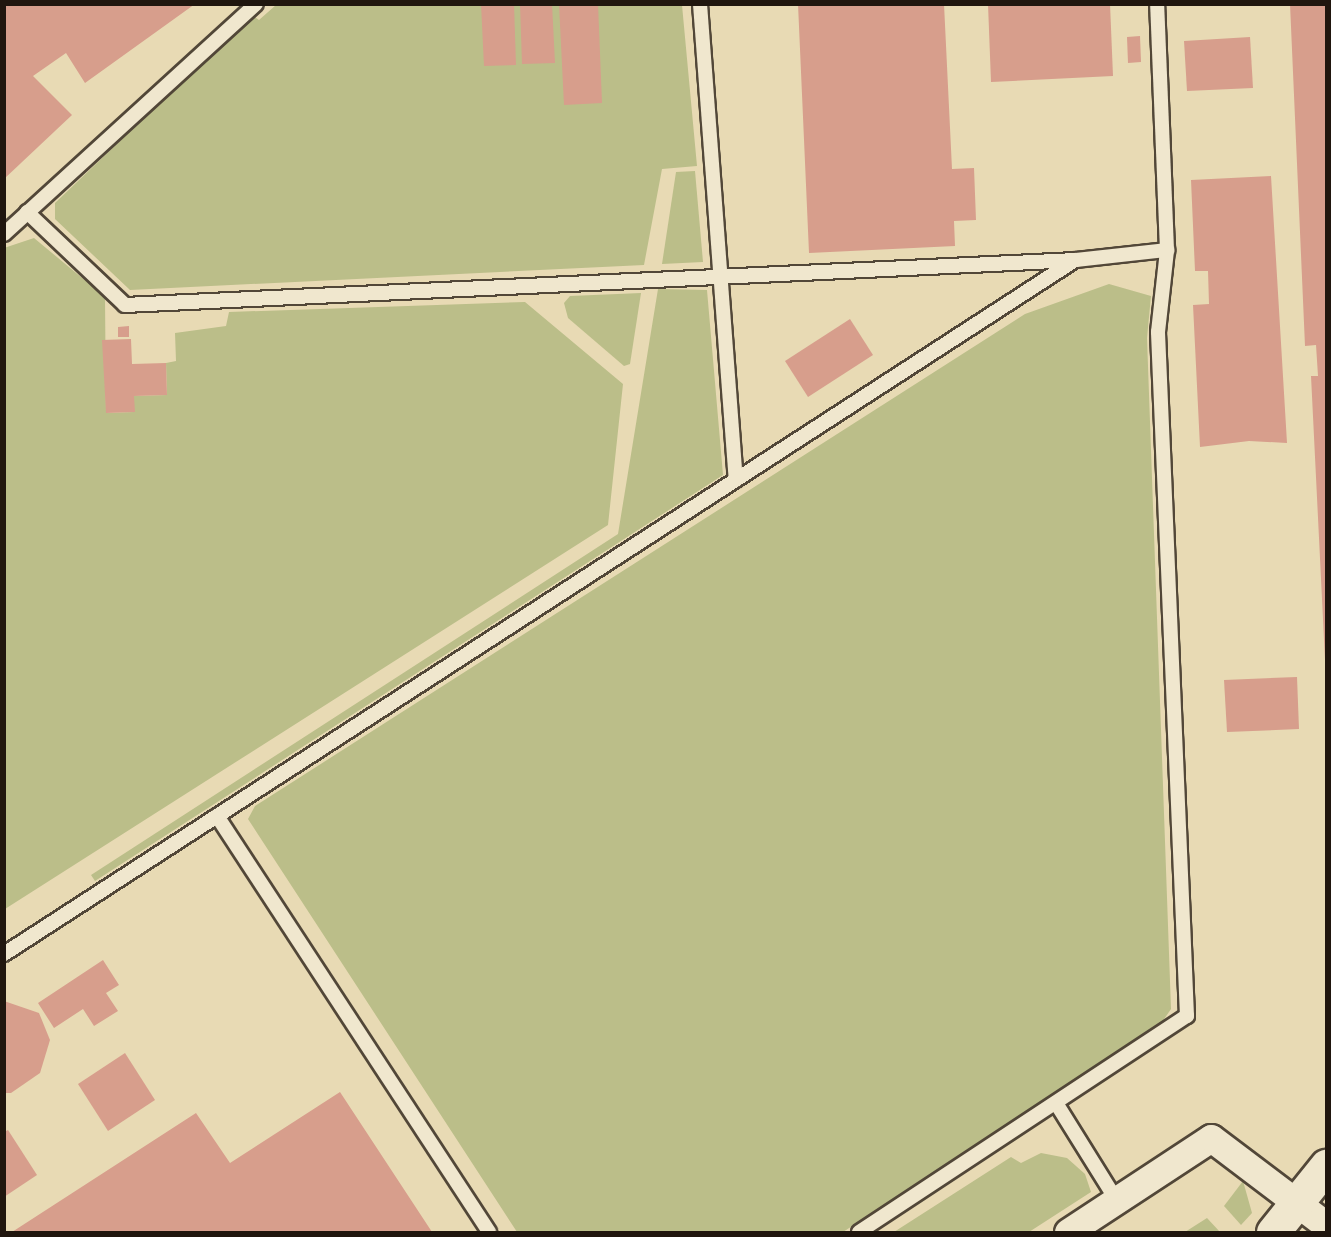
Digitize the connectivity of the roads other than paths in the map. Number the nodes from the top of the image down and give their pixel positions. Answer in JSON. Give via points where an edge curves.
{"nodes":[{"id":1,"x":256,"y":4,"type":"edge"},
{"id":2,"x":700,"y":4,"type":"edge"},
{"id":3,"x":1157,"y":4,"type":"edge"},
{"id":4,"x":27,"y":212,"type":"junction"},
{"id":5,"x":4,"y":234,"type":"edge"},
{"id":6,"x":1167,"y":250,"type":"junction"},
{"id":7,"x":1076,"y":260,"type":"junction"},
{"id":8,"x":721,"y":277,"type":"junction"},
{"id":9,"x":736,"y":480,"type":"junction"},
{"id":10,"x":217,"y":816,"type":"junction"},
{"id":11,"x":4,"y":954,"type":"edge"},
{"id":12,"x":1056,"y":1103,"type":"junction"},
{"id":13,"x":1326,"y":1166,"type":"edge"},
{"id":14,"x":1117,"y":1201,"type":"junction"},
{"id":15,"x":1299,"y":1201,"type":"junction"},
{"id":16,"x":1326,"y":1225,"type":"edge"},
{"id":17,"x":489,"y":1233,"type":"edge"},
{"id":18,"x":859,"y":1233,"type":"edge"},
{"id":19,"x":1068,"y":1233,"type":"edge"},
{"id":20,"x":1274,"y":1233,"type":"edge"}],
"edges":[{"from":1,"to":4,"type":"lane"},
{"from":2,"to":8,"type":"lane"},
{"from":3,"to":6,"type":"lane"},
{"from":4,"to":5,"type":"lane"},
{"from":4,"to":8,"type":"lane","via":[[125,305]]},
{"from":6,"to":7,"type":"lane"},
{"from":6,"to":12,"type":"lane","via":[[1158,333],[1187,1016]]},
{"from":7,"to":8,"type":"lane"},
{"from":7,"to":9,"type":"lane"},
{"from":8,"to":9,"type":"lane"},
{"from":9,"to":10,"type":"lane"},
{"from":10,"to":11,"type":"lane"},
{"from":10,"to":17,"type":"lane"},
{"from":12,"to":14,"type":"lane"},
{"from":12,"to":18,"type":"lane"},
{"from":13,"to":15,"type":"street"},
{"from":14,"to":15,"type":"street","via":[[1211,1138]]},
{"from":14,"to":19,"type":"street"},
{"from":15,"to":16,"type":"street"},
{"from":15,"to":20,"type":"street"}]}
